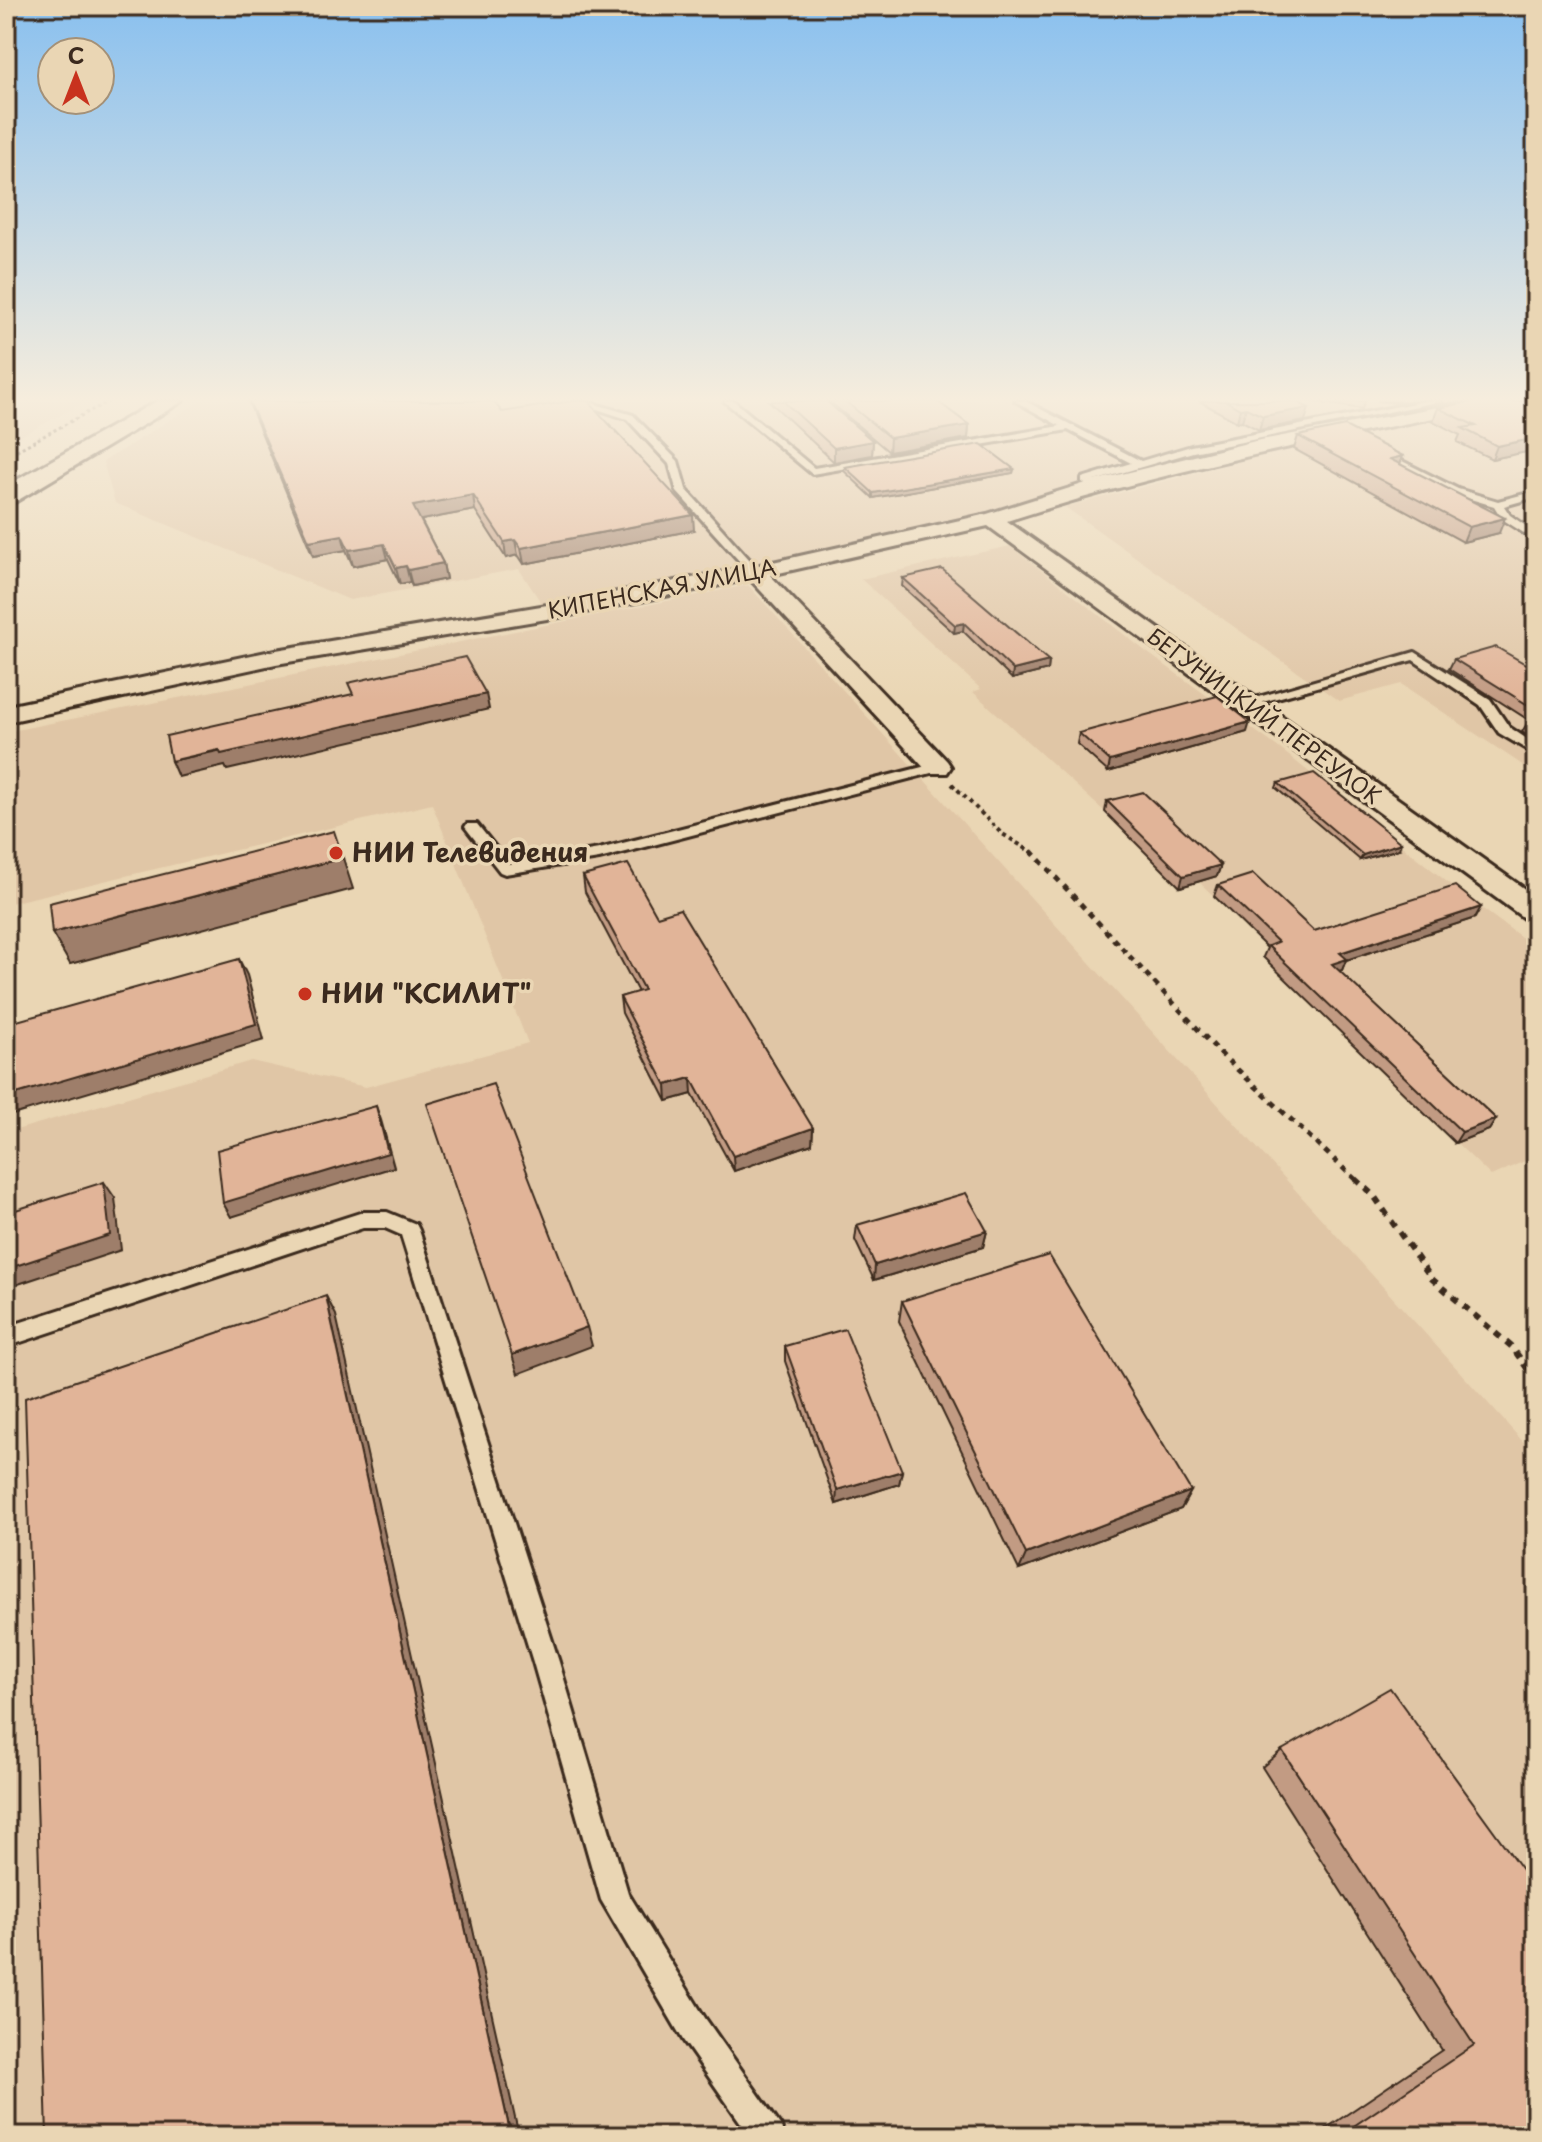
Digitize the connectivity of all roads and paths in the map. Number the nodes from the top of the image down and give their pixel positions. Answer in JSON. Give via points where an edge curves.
{"nodes":[{"id":1,"x":691,"y":501,"type":"edge"},
{"id":2,"x":1049,"y":501,"type":"edge"},
{"id":3,"x":1488,"y":501,"type":"edge"},
{"id":4,"x":1510,"y":501,"type":"edge"},
{"id":5,"x":1498,"y":504,"type":"junction"},
{"id":6,"x":992,"y":519,"type":"junction"},
{"id":7,"x":1536,"y":538,"type":"edge"},
{"id":8,"x":755,"y":572,"type":"junction"},
{"id":9,"x":1245,"y":703,"type":"junction"},
{"id":10,"x":9,"y":714,"type":"edge"},
{"id":11,"x":1536,"y":751,"type":"edge"},
{"id":12,"x":938,"y":767,"type":"junction"},
{"id":13,"x":472,"y":827,"type":"dead end"},
{"id":14,"x":1536,"y":912,"type":"edge"},
{"id":15,"x":6,"y":1337,"type":"edge"},
{"id":16,"x":1536,"y":1381,"type":"edge"},
{"id":17,"x":769,"y":2136,"type":"edge"}],
"edges":[{"from":1,"to":8,"type":"lane"},
{"from":2,"to":6,"type":"street","name":"КИПЕНСКАЯ УЛИЦА"},
{"from":3,"to":5,"type":"lane"},
{"from":4,"to":5,"type":"lane"},
{"from":5,"to":7,"type":"lane","via":[[1506,517]]},
{"from":6,"to":8,"type":"street","name":"КИПЕНСКАЯ УЛИЦА"},
{"from":6,"to":9,"type":"street","name":"БЕГУНИЦКИЙ ПЕРЕУЛОК"},
{"from":8,"to":10,"type":"street","name":"КИПЕНСКАЯ УЛИЦА","via":[[276,657]]},
{"from":8,"to":12,"type":"street"},
{"from":9,"to":11,"type":"lane","via":[[1415,656],[1485,702],[1504,730]]},
{"from":9,"to":14,"type":"street","name":"БЕГУНИЦКИЙ ПЕРЕУЛОК"},
{"from":12,"to":13,"type":"lane","via":[[599,854],[505,869]]},
{"from":12,"to":16,"type":"path","via":[[1001,833],[1032,852],[1223,1056],[1374,1196],[1432,1279],[1512,1347]]},
{"from":15,"to":17,"type":"lane","via":[[363,1220],[387,1220],[409,1230],[615,1900],[694,2029]]}]}
